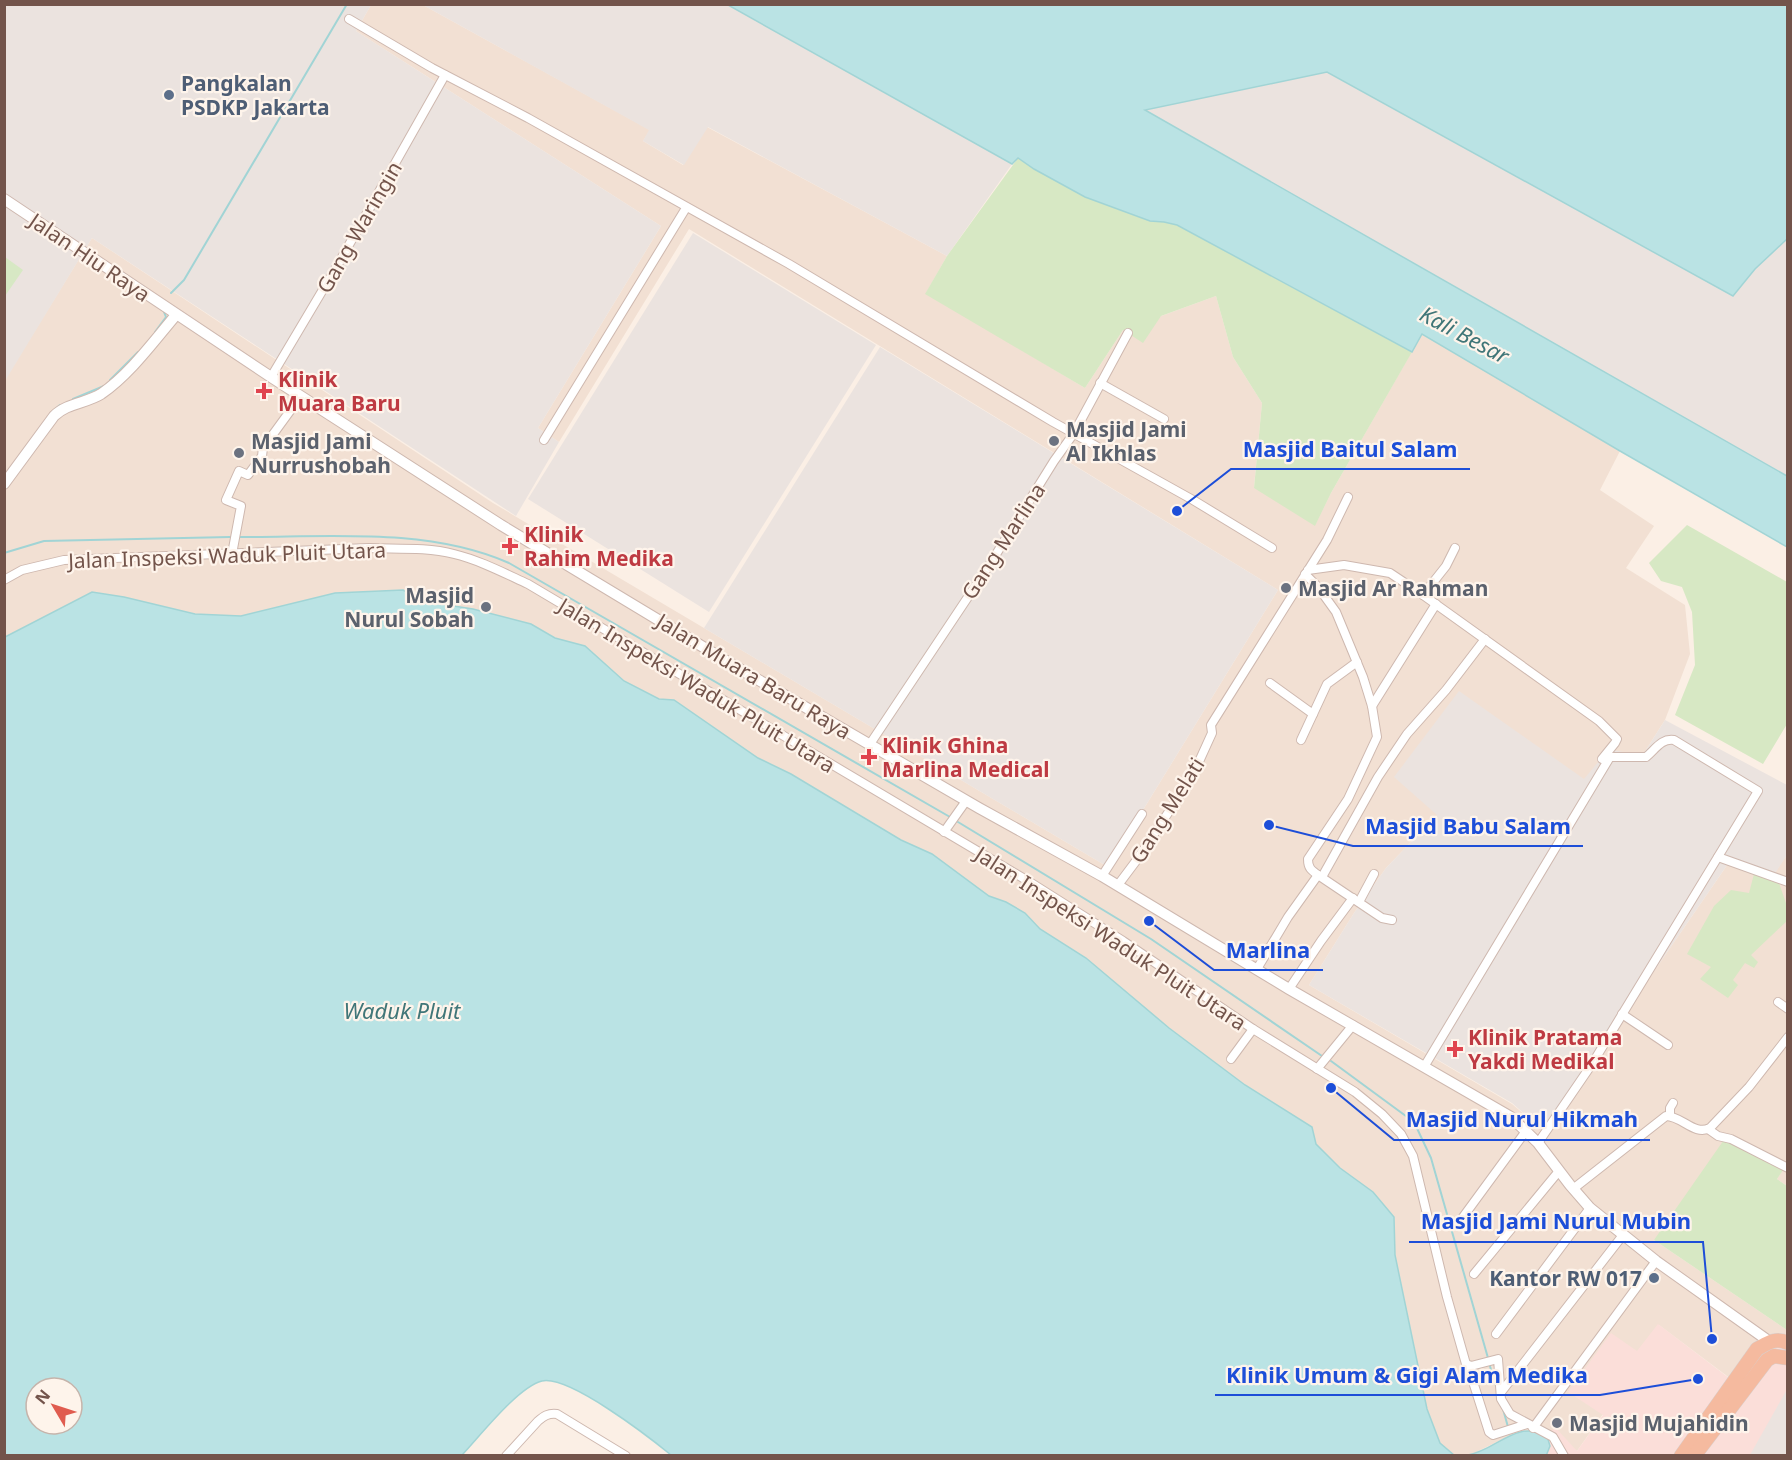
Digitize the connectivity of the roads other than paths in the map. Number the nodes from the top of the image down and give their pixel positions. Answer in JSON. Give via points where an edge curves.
{"nodes":[{"id":1,"x":349,"y":19,"type":"dead end"},
{"id":2,"x":445,"y":75,"type":"junction"},
{"id":3,"x":4,"y":199,"type":"edge"},
{"id":4,"x":686,"y":208,"type":"junction"},
{"id":5,"x":176,"y":315,"type":"junction"},
{"id":6,"x":1128,"y":333,"type":"dead end"},
{"id":7,"x":271,"y":377,"type":"junction"},
{"id":8,"x":1100,"y":383,"type":"junction"},
{"id":9,"x":301,"y":396,"type":"junction"},
{"id":10,"x":1164,"y":419,"type":"dead end"},
{"id":11,"x":1074,"y":433,"type":"junction"},
{"id":12,"x":543,"y":440,"type":"dead end"},
{"id":13,"x":4,"y":484,"type":"edge"},
{"id":14,"x":1348,"y":496,"type":"dead end"},
{"id":15,"x":1272,"y":548,"type":"dead end"},
{"id":16,"x":1455,"y":548,"type":"dead end"},
{"id":17,"x":232,"y":554,"type":"junction"},
{"id":18,"x":1306,"y":572,"type":"junction"},
{"id":19,"x":4,"y":579,"type":"edge"},
{"id":20,"x":1423,"y":595,"type":"junction"},
{"id":21,"x":1436,"y":604,"type":"junction"},
{"id":22,"x":1485,"y":639,"type":"junction"},
{"id":23,"x":1357,"y":662,"type":"junction"},
{"id":24,"x":1270,"y":683,"type":"dead end"},
{"id":25,"x":1372,"y":706,"type":"junction"},
{"id":26,"x":1313,"y":714,"type":"junction"},
{"id":27,"x":1301,"y":740,"type":"dead end"},
{"id":28,"x":870,"y":744,"type":"junction"},
{"id":29,"x":1601,"y":771,"type":"junction"},
{"id":30,"x":966,"y":801,"type":"junction"},
{"id":31,"x":1142,"y":814,"type":"dead end"},
{"id":32,"x":944,"y":832,"type":"junction"},
{"id":33,"x":1718,"y":857,"type":"junction"},
{"id":34,"x":1374,"y":874,"type":"dead end"},
{"id":35,"x":1102,"y":876,"type":"junction"},
{"id":36,"x":1320,"y":876,"type":"junction"},
{"id":37,"x":1788,"y":882,"type":"edge"},
{"id":38,"x":1118,"y":885,"type":"junction"},
{"id":39,"x":1356,"y":900,"type":"junction"},
{"id":40,"x":1392,"y":920,"type":"dead end"},
{"id":41,"x":1257,"y":969,"type":"junction"},
{"id":42,"x":1288,"y":989,"type":"junction"},
{"id":43,"x":1778,"y":1002,"type":"dead end"},
{"id":44,"x":1788,"y":1009,"type":"edge"},
{"id":45,"x":1622,"y":1014,"type":"junction"},
{"id":46,"x":1353,"y":1025,"type":"junction"},
{"id":47,"x":1253,"y":1029,"type":"junction"},
{"id":48,"x":1788,"y":1037,"type":"edge"},
{"id":49,"x":1668,"y":1045,"type":"dead end"},
{"id":50,"x":1231,"y":1059,"type":"dead end"},
{"id":51,"x":1424,"y":1067,"type":"junction"},
{"id":52,"x":1317,"y":1069,"type":"junction"},
{"id":53,"x":1673,"y":1103,"type":"dead end"},
{"id":54,"x":1670,"y":1116,"type":"junction"},
{"id":55,"x":1708,"y":1129,"type":"junction"},
{"id":56,"x":1526,"y":1131,"type":"junction"},
{"id":57,"x":1538,"y":1143,"type":"junction"},
{"id":58,"x":1788,"y":1168,"type":"edge"},
{"id":59,"x":1559,"y":1171,"type":"junction"},
{"id":60,"x":1573,"y":1189,"type":"junction"},
{"id":61,"x":1590,"y":1208,"type":"junction"},
{"id":62,"x":1463,"y":1217,"type":"dead end"},
{"id":63,"x":1623,"y":1235,"type":"junction"},
{"id":64,"x":1656,"y":1261,"type":"junction"},
{"id":65,"x":1473,"y":1274,"type":"dead end"},
{"id":66,"x":1496,"y":1334,"type":"dead end"},
{"id":67,"x":1770,"y":1342,"type":"junction"},
{"id":68,"x":1788,"y":1343,"type":"edge"},
{"id":69,"x":1781,"y":1357,"type":"edge"},
{"id":70,"x":1468,"y":1366,"type":"junction"},
{"id":71,"x":1502,"y":1391,"type":"junction"},
{"id":72,"x":1530,"y":1426,"type":"junction"},
{"id":73,"x":506,"y":1455,"type":"edge"},
{"id":74,"x":626,"y":1455,"type":"edge"},
{"id":75,"x":1564,"y":1455,"type":"edge"},
{"id":76,"x":1681,"y":1455,"type":"edge"},
{"id":77,"x":1694,"y":1455,"type":"edge"}],
"edges":[{"from":1,"to":2,"type":"street"},
{"from":2,"to":4,"type":"street"},
{"from":2,"to":7,"type":"street","name":"Gang Waringin"},
{"from":3,"to":5,"type":"street","name":"Jalan Hiu Raya"},
{"from":4,"to":11,"type":"street","via":[[789,264]]},
{"from":4,"to":12,"type":"street"},
{"from":5,"to":7,"type":"street","name":"Jalan Muara Baru Raya"},
{"from":5,"to":13,"type":"street","via":[[99,396],[58,412]]},
{"from":6,"to":8,"type":"street","name":"Gang Marlina"},
{"from":7,"to":9,"type":"street","name":"Jalan Muara Baru Raya"},
{"from":8,"to":10,"type":"street"},
{"from":8,"to":11,"type":"street","name":"Gang Marlina"},
{"from":9,"to":17,"type":"street","via":[[248,475],[239,471],[226,500],[242,506]]},
{"from":9,"to":28,"type":"street","name":"Jalan Muara Baru Raya","via":[[501,525]]},
{"from":11,"to":15,"type":"street"},
{"from":11,"to":28,"type":"street","name":"Gang Marlina"},
{"from":14,"to":18,"type":"street","name":"Gang Melati"},
{"from":16,"to":20,"type":"street"},
{"from":17,"to":19,"type":"street","name":"Jalan Inspeksi Waduk Pluit Utara","via":[[64,560],[22,570]]},
{"from":17,"to":32,"type":"street","name":"Jalan Inspeksi Waduk Pluit Utara","via":[[420,549],[453,554],[491,567],[528,584]]},
{"from":18,"to":20,"type":"street","via":[[1344,565],[1386,572]]},
{"from":18,"to":23,"type":"street","via":[[1336,612]]},
{"from":18,"to":38,"type":"street","name":"Gang Melati","via":[[1211,725],[1212,733],[1192,777]]},
{"from":20,"to":21,"type":"street"},
{"from":21,"to":22,"type":"street"},
{"from":21,"to":25,"type":"street"},
{"from":22,"to":29,"type":"street","via":[[1588,712],[1617,739],[1602,758]]},
{"from":22,"to":36,"type":"street","via":[[1407,734]]},
{"from":23,"to":25,"type":"street"},
{"from":23,"to":26,"type":"street","via":[[1327,684]]},
{"from":24,"to":26,"type":"street"},
{"from":25,"to":36,"type":"street","via":[[1377,736],[1348,799],[1308,859],[1309,869]]},
{"from":26,"to":27,"type":"street"},
{"from":28,"to":30,"type":"street","name":"Jalan Muara Baru Raya"},
{"from":29,"to":33,"type":"street","via":[[1610,757],[1646,757],[1668,739],[1758,790]]},
{"from":29,"to":51,"type":"street"},
{"from":30,"to":32,"type":"street"},
{"from":30,"to":35,"type":"street","name":"Jalan Muara Baru Raya"},
{"from":31,"to":35,"type":"street"},
{"from":32,"to":47,"type":"street","name":"Jalan Inspeksi Waduk Pluit Utara","via":[[1123,941]]},
{"from":33,"to":37,"type":"street"},
{"from":33,"to":45,"type":"street"},
{"from":34,"to":39,"type":"street"},
{"from":35,"to":38,"type":"street","name":"Jalan Muara Baru Raya"},
{"from":36,"to":39,"type":"street"},
{"from":36,"to":41,"type":"street","via":[[1288,917]]},
{"from":38,"to":41,"type":"street","name":"Jalan Muara Baru Raya"},
{"from":39,"to":40,"type":"street","via":[[1382,918]]},
{"from":39,"to":42,"type":"street"},
{"from":41,"to":42,"type":"street","name":"Jalan Muara Baru Raya"},
{"from":42,"to":46,"type":"street","name":"Jalan Muara Baru Raya"},
{"from":43,"to":44,"type":"street"},
{"from":45,"to":49,"type":"street"},
{"from":45,"to":57,"type":"street"},
{"from":46,"to":51,"type":"street","name":"Jalan Muara Baru Raya"},
{"from":46,"to":52,"type":"street"},
{"from":47,"to":50,"type":"street"},
{"from":47,"to":52,"type":"street","name":"Jalan Inspeksi Waduk Pluit Utara"},
{"from":48,"to":55,"type":"street","via":[[1749,1087]]},
{"from":51,"to":56,"type":"street","name":"Jalan Muara Baru Raya","via":[[1511,1117]]},
{"from":52,"to":70,"type":"street","name":"Jalan Inspeksi Waduk Pluit Utara","via":[[1382,1114],[1401,1134],[1413,1156]]},
{"from":53,"to":54,"type":"street"},
{"from":54,"to":55,"type":"street","via":[[1697,1130]]},
{"from":54,"to":60,"type":"street"},
{"from":55,"to":58,"type":"street"},
{"from":56,"to":57,"type":"street","name":"Jalan Muara Baru Raya"},
{"from":56,"to":62,"type":"street"},
{"from":57,"to":59,"type":"street","name":"Jalan Muara Baru Raya"},
{"from":59,"to":60,"type":"street","name":"Jalan Muara Baru Raya"},
{"from":59,"to":65,"type":"street"},
{"from":60,"to":61,"type":"street","name":"Jalan Muara Baru Raya"},
{"from":61,"to":63,"type":"street","name":"Jalan Muara Baru Raya"},
{"from":61,"to":66,"type":"street"},
{"from":63,"to":64,"type":"street","name":"Jalan Muara Baru Raya"},
{"from":63,"to":71,"type":"street"},
{"from":64,"to":67,"type":"street","name":"Jalan Muara Baru Raya"},
{"from":64,"to":72,"type":"street"},
{"from":67,"to":68,"type":"highway"},
{"from":67,"to":76,"type":"highway","via":[[1757,1349]]},
{"from":69,"to":77,"type":"highway","via":[[1767,1360]]},
{"from":70,"to":71,"type":"street","via":[[1499,1360]]},
{"from":70,"to":72,"type":"street","name":"Jalan Inspeksi Waduk Pluit Utara","via":[[1489,1432],[1493,1435]]},
{"from":71,"to":72,"type":"street","via":[[1501,1399],[1510,1414]]},
{"from":72,"to":75,"type":"street","via":[[1553,1437]]},
{"from":73,"to":74,"type":"street","via":[[543,1416],[552,1414]]}]}
